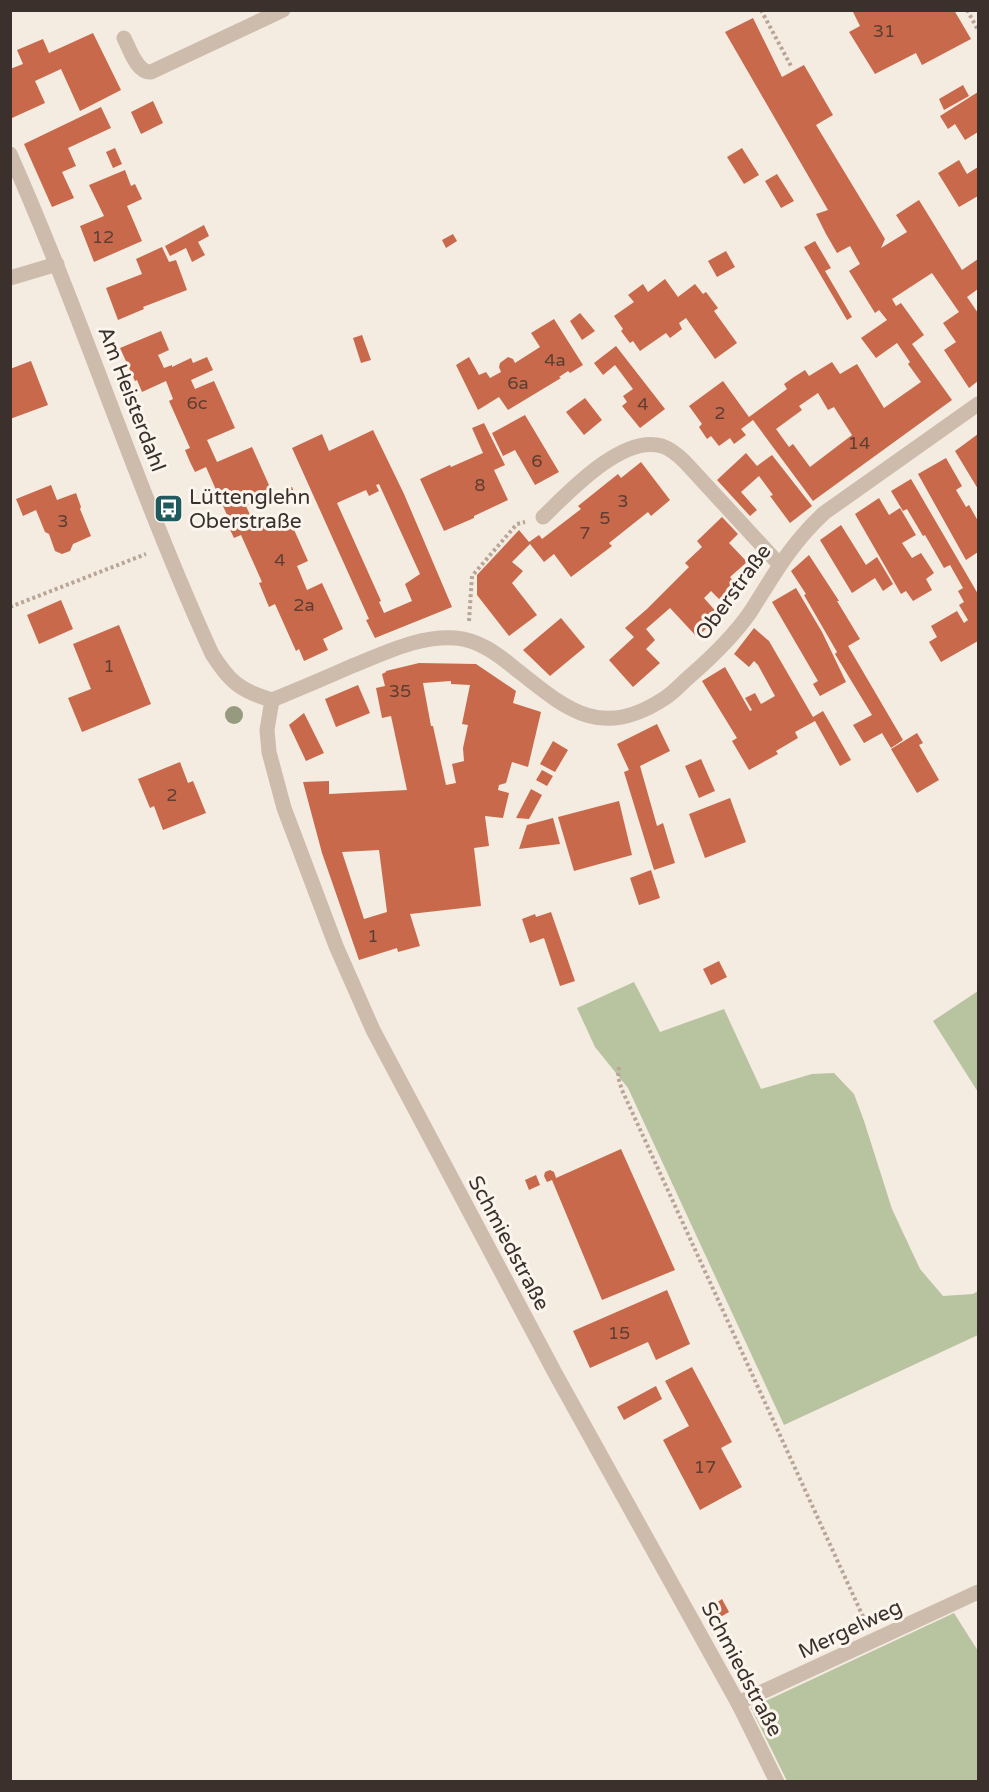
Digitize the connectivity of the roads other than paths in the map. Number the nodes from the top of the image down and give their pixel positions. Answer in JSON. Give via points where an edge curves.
{"nodes":[{"id":1,"x":283,"y":10,"type":"edge"},
{"id":2,"x":124,"y":38,"type":"dead end"},
{"id":3,"x":10,"y":154,"type":"edge"},
{"id":4,"x":57,"y":264,"type":"junction"},
{"id":5,"x":10,"y":278,"type":"edge"},
{"id":6,"x":978,"y":404,"type":"edge"},
{"id":7,"x":543,"y":517,"type":"road end"},
{"id":8,"x":780,"y":564,"type":"junction"},
{"id":9,"x":272,"y":700,"type":"junction"},
{"id":10,"x":978,"y":1592,"type":"edge"},
{"id":11,"x":738,"y":1703,"type":"junction"},
{"id":12,"x":777,"y":1782,"type":"edge"}],
"edges":[{"from":1,"to":2,"type":"street","via":[[147,73],[140,69]]},
{"from":3,"to":4,"type":"street","name":"Am Heisterdahl"},
{"from":4,"to":5,"type":"street"},
{"from":4,"to":9,"type":"street","name":"Am Heisterdahl","via":[[205,639],[220,668],[243,690]]},
{"from":6,"to":8,"type":"street","name":"Oberstraße","via":[[838,502],[810,527]]},
{"from":7,"to":8,"type":"street","via":[[599,466],[639,447],[660,446],[685,462]]},
{"from":8,"to":9,"type":"street","name":"Oberstraße","via":[[743,621],[715,654],[667,697],[627,716],[594,717],[564,706],[491,650],[468,639],[414,643]]},
{"from":9,"to":11,"type":"street","name":"Schmiedstraße","via":[[267,730],[269,752],[284,808],[336,946],[373,1030],[555,1373]]},
{"from":10,"to":11,"type":"street","name":"Mergelweg"},
{"from":11,"to":12,"type":"street","name":"Schmiedstraße"}]}
